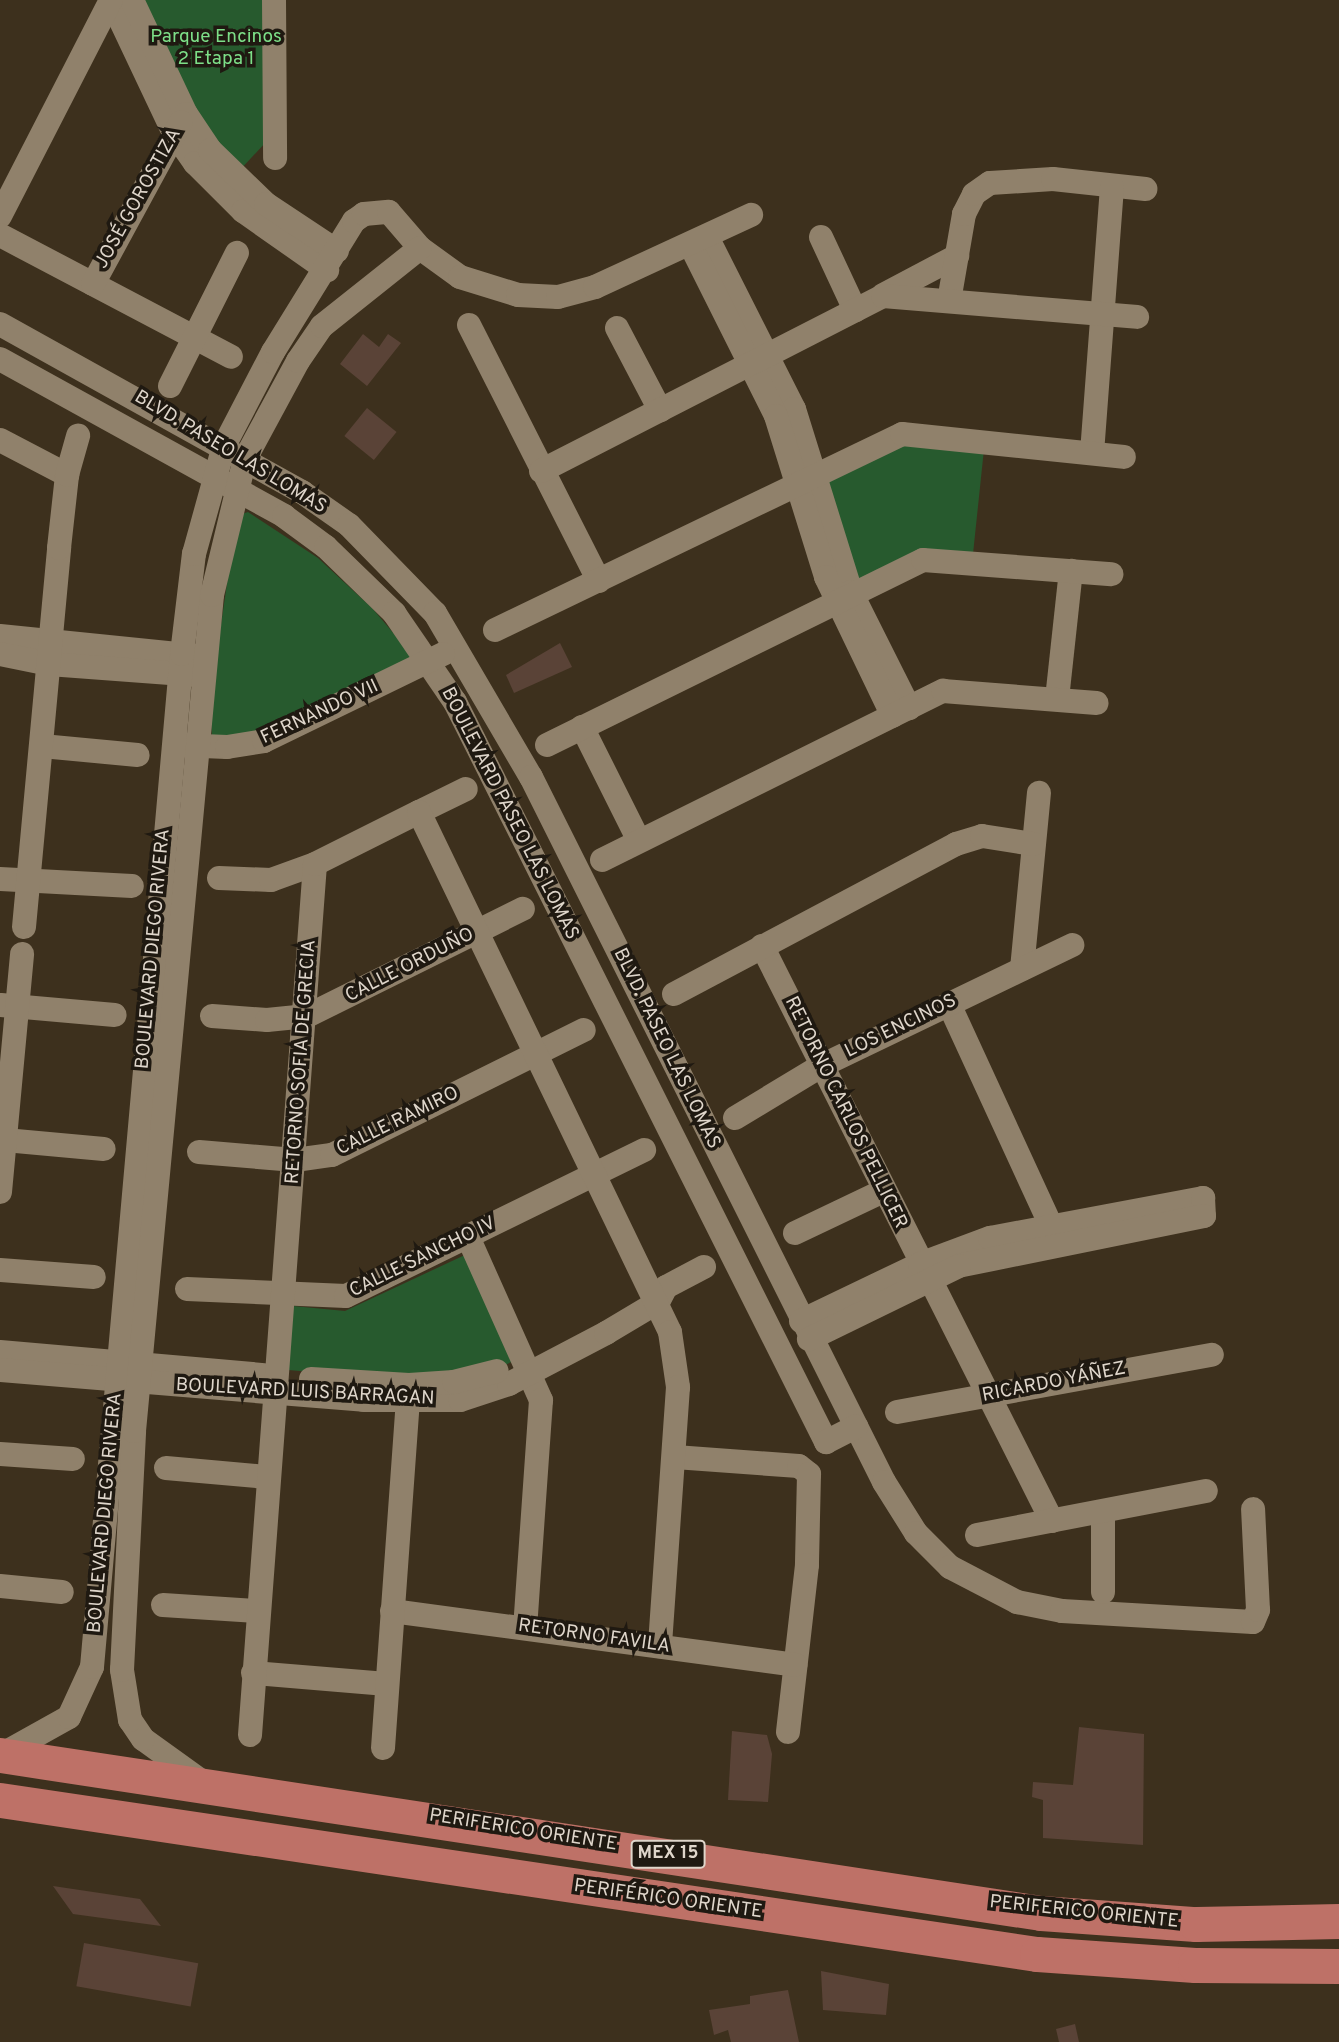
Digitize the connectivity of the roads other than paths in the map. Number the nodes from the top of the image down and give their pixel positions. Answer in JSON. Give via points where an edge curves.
{"nodes":[{"id":1,"x":111,"y":0,"type":"edge"},
{"id":2,"x":132,"y":0,"type":"edge"},
{"id":3,"x":274,"y":0,"type":"edge"},
{"id":4,"x":180,"y":124,"type":"junction"},
{"id":5,"x":275,"y":158,"type":"dead end"},
{"id":6,"x":1112,"y":187,"type":"junction"},
{"id":7,"x":1145,"y":189,"type":"dead end"},
{"id":8,"x":751,"y":215,"type":"dead end"},
{"id":9,"x":0,"y":216,"type":"edge"},
{"id":10,"x":0,"y":235,"type":"edge"},
{"id":11,"x":821,"y":237,"type":"dead end"},
{"id":12,"x":699,"y":241,"type":"junction"},
{"id":13,"x":419,"y":248,"type":"junction"},
{"id":14,"x":237,"y":253,"type":"dead end"},
{"id":15,"x":957,"y":256,"type":"junction"},
{"id":16,"x":332,"y":261,"type":"junction"},
{"id":17,"x":93,"y":285,"type":"junction"},
{"id":18,"x":883,"y":296,"type":"junction"},
{"id":19,"x":949,"y":301,"type":"junction"},
{"id":20,"x":855,"y":310,"type":"junction"},
{"id":21,"x":1103,"y":315,"type":"junction"},
{"id":22,"x":1137,"y":317,"type":"dead end"},
{"id":23,"x":0,"y":324,"type":"edge"},
{"id":24,"x":469,"y":325,"type":"dead end"},
{"id":25,"x":617,"y":328,"type":"dead end"},
{"id":26,"x":193,"y":337,"type":"junction"},
{"id":27,"x":231,"y":357,"type":"dead end"},
{"id":28,"x":0,"y":359,"type":"edge"},
{"id":29,"x":761,"y":360,"type":"junction"},
{"id":30,"x":170,"y":386,"type":"dead end"},
{"id":31,"x":660,"y":410,"type":"junction"},
{"id":32,"x":78,"y":436,"type":"dead end"},
{"id":33,"x":0,"y":440,"type":"edge"},
{"id":34,"x":234,"y":453,"type":"junction"},
{"id":35,"x":1092,"y":453,"type":"junction"},
{"id":36,"x":1124,"y":457,"type":"dead end"},
{"id":37,"x":541,"y":471,"type":"junction"},
{"id":38,"x":67,"y":475,"type":"junction"},
{"id":39,"x":808,"y":477,"type":"junction"},
{"id":40,"x":225,"y":481,"type":"junction"},
{"id":41,"x":1071,"y":570,"type":"junction"},
{"id":42,"x":1111,"y":574,"type":"dead end"},
{"id":43,"x":598,"y":581,"type":"junction"},
{"id":44,"x":843,"y":596,"type":"junction"},
{"id":45,"x":495,"y":630,"type":"dead end"},
{"id":46,"x":0,"y":636,"type":"edge"},
{"id":47,"x":459,"y":646,"type":"junction"},
{"id":48,"x":0,"y":654,"type":"edge"},
{"id":49,"x":50,"y":654,"type":"junction"},
{"id":50,"x":429,"y":661,"type":"junction"},
{"id":51,"x":192,"y":665,"type":"junction"},
{"id":52,"x":1057,"y":699,"type":"junction"},
{"id":53,"x":1097,"y":704,"type":"dead end"},
{"id":54,"x":901,"y":712,"type":"junction"},
{"id":55,"x":583,"y":727,"type":"junction"},
{"id":56,"x":547,"y":745,"type":"dead end"},
{"id":57,"x":42,"y":746,"type":"junction"},
{"id":58,"x":183,"y":746,"type":"junction"},
{"id":59,"x":138,"y":755,"type":"dead end"},
{"id":60,"x":466,"y":789,"type":"dead end"},
{"id":61,"x":1039,"y":793,"type":"dead end"},
{"id":62,"x":419,"y":812,"type":"junction"},
{"id":63,"x":639,"y":841,"type":"junction"},
{"id":64,"x":1033,"y":845,"type":"junction"},
{"id":65,"x":602,"y":860,"type":"dead end"},
{"id":66,"x":315,"y":864,"type":"junction"},
{"id":67,"x":219,"y":878,"type":"dead end"},
{"id":68,"x":0,"y":879,"type":"edge"},
{"id":69,"x":28,"y":881,"type":"junction"},
{"id":70,"x":132,"y":886,"type":"dead end"},
{"id":71,"x":523,"y":909,"type":"dead end"},
{"id":72,"x":24,"y":927,"type":"dead end"},
{"id":73,"x":478,"y":932,"type":"junction"},
{"id":74,"x":614,"y":944,"type":"junction"},
{"id":75,"x":1072,"y":945,"type":"dead end"},
{"id":76,"x":762,"y":946,"type":"junction"},
{"id":77,"x":22,"y":954,"type":"dead end"},
{"id":78,"x":583,"y":959,"type":"junction"},
{"id":79,"x":1022,"y":969,"type":"junction"},
{"id":80,"x":674,"y":994,"type":"dead end"},
{"id":81,"x":948,"y":1004,"type":"junction"},
{"id":82,"x":8,"y":1005,"type":"edge"},
{"id":83,"x":115,"y":1015,"type":"dead end"},
{"id":84,"x":212,"y":1016,"type":"dead end"},
{"id":85,"x":307,"y":1016,"type":"junction"},
{"id":86,"x":584,"y":1030,"type":"dead end"},
{"id":87,"x":537,"y":1052,"type":"junction"},
{"id":88,"x":821,"y":1066,"type":"junction"},
{"id":89,"x":735,"y":1118,"type":"dead end"},
{"id":90,"x":5,"y":1140,"type":"junction"},
{"id":91,"x":104,"y":1149,"type":"dead end"},
{"id":92,"x":644,"y":1150,"type":"dead end"},
{"id":93,"x":199,"y":1152,"type":"dead end"},
{"id":94,"x":295,"y":1160,"type":"junction"},
{"id":95,"x":596,"y":1173,"type":"junction"},
{"id":96,"x":883,"y":1191,"type":"junction"},
{"id":97,"x":0,"y":1192,"type":"edge"},
{"id":98,"x":796,"y":1233,"type":"dead end"},
{"id":99,"x":1055,"y":1233,"type":"junction"},
{"id":100,"x":468,"y":1237,"type":"junction"},
{"id":101,"x":704,"y":1267,"type":"dead end"},
{"id":102,"x":0,"y":1270,"type":"edge"},
{"id":103,"x":924,"y":1272,"type":"junction"},
{"id":104,"x":94,"y":1277,"type":"dead end"},
{"id":105,"x":187,"y":1289,"type":"dead end"},
{"id":106,"x":659,"y":1293,"type":"junction"},
{"id":107,"x":281,"y":1295,"type":"junction"},
{"id":108,"x":805,"y":1330,"type":"junction"},
{"id":109,"x":1212,"y":1354,"type":"dead end"},
{"id":110,"x":11,"y":1362,"type":"edge"},
{"id":111,"x":529,"y":1365,"type":"junction"},
{"id":112,"x":128,"y":1372,"type":"junction"},
{"id":113,"x":273,"y":1384,"type":"junction"},
{"id":114,"x":409,"y":1394,"type":"junction"},
{"id":115,"x":989,"y":1396,"type":"junction"},
{"id":116,"x":897,"y":1412,"type":"dead end"},
{"id":117,"x":856,"y":1427,"type":"junction"},
{"id":118,"x":0,"y":1454,"type":"edge"},
{"id":119,"x":674,"y":1457,"type":"junction"},
{"id":120,"x":74,"y":1459,"type":"dead end"},
{"id":121,"x":166,"y":1468,"type":"dead end"},
{"id":122,"x":266,"y":1477,"type":"junction"},
{"id":123,"x":1206,"y":1491,"type":"dead end"},
{"id":124,"x":1253,"y":1509,"type":"dead end"},
{"id":125,"x":1103,"y":1512,"type":"junction"},
{"id":126,"x":1052,"y":1521,"type":"junction"},
{"id":127,"x":976,"y":1535,"type":"dead end"},
{"id":128,"x":0,"y":1586,"type":"edge"},
{"id":129,"x":62,"y":1592,"type":"dead end"},
{"id":130,"x":1103,"y":1592,"type":"dead end"},
{"id":131,"x":163,"y":1605,"type":"dead end"},
{"id":132,"x":257,"y":1611,"type":"junction"},
{"id":133,"x":392,"y":1611,"type":"junction"},
{"id":134,"x":525,"y":1627,"type":"junction"},
{"id":135,"x":660,"y":1646,"type":"junction"},
{"id":136,"x":795,"y":1665,"type":"junction"},
{"id":137,"x":92,"y":1667,"type":"junction"},
{"id":138,"x":122,"y":1670,"type":"junction"},
{"id":139,"x":253,"y":1673,"type":"junction"},
{"id":140,"x":387,"y":1684,"type":"junction"},
{"id":141,"x":788,"y":1732,"type":"dead end"},
{"id":142,"x":250,"y":1735,"type":"dead end"},
{"id":143,"x":383,"y":1748,"type":"dead end"},
{"id":144,"x":1,"y":1755,"type":"edge"},
{"id":145,"x":208,"y":1785,"type":"junction"},
{"id":146,"x":0,"y":1801,"type":"edge"},
{"id":147,"x":1339,"y":1921,"type":"edge"},
{"id":148,"x":1339,"y":1966,"type":"edge"}],
"edges":[{"from":1,"to":4,"type":"street"},
{"from":1,"to":9,"type":"street"},
{"from":2,"to":4,"type":"street"},
{"from":3,"to":5,"type":"street"},
{"from":4,"to":16,"type":"street","via":[[227,183]]},
{"from":4,"to":17,"type":"street","name":"JOSÉ GOROSTIZA"},
{"from":6,"to":7,"type":"street"},
{"from":6,"to":15,"type":"street","via":[[1053,179],[990,183],[974,194],[964,214]]},
{"from":6,"to":21,"type":"street"},
{"from":8,"to":12,"type":"street","name":"BOULEVARD DIEGO RIVERA"},
{"from":10,"to":17,"type":"street"},
{"from":11,"to":20,"type":"street"},
{"from":12,"to":13,"type":"street","name":"BOULEVARD DIEGO RIVERA","via":[[558,297],[517,295],[479,284]]},
{"from":12,"to":29,"type":"street"},
{"from":13,"to":16,"type":"street","name":"BOULEVARD DIEGO RIVERA","via":[[389,212],[376,211],[354,221]]},
{"from":13,"to":34,"type":"street","name":"BOULEVARD DIEGO RIVERA","via":[[323,326]]},
{"from":14,"to":26,"type":"street"},
{"from":15,"to":18,"type":"street"},
{"from":15,"to":19,"type":"street"},
{"from":16,"to":34,"type":"street","name":"BOULEVARD DIEGO RIVERA","via":[[273,352]]},
{"from":17,"to":26,"type":"street"},
{"from":18,"to":19,"type":"street"},
{"from":18,"to":20,"type":"street"},
{"from":19,"to":21,"type":"street"},
{"from":20,"to":29,"type":"street"},
{"from":21,"to":22,"type":"street"},
{"from":21,"to":35,"type":"street"},
{"from":23,"to":34,"type":"street","name":"BLVD. PASEO LAS LOMAS"},
{"from":24,"to":37,"type":"street"},
{"from":25,"to":31,"type":"street"},
{"from":26,"to":27,"type":"street"},
{"from":26,"to":30,"type":"street"},
{"from":28,"to":40,"type":"street","name":"BOULEVARD PASEO LAS LOMAS"},
{"from":29,"to":31,"type":"street"},
{"from":29,"to":39,"type":"street"},
{"from":31,"to":37,"type":"street"},
{"from":32,"to":38,"type":"street"},
{"from":33,"to":38,"type":"street"},
{"from":34,"to":40,"type":"street","name":"BOULEVARD DIEGO RIVERA"},
{"from":34,"to":47,"type":"street","name":"BLVD. PASEO LAS LOMAS","via":[[349,525],[400,571]]},
{"from":35,"to":36,"type":"street"},
{"from":35,"to":39,"type":"street","via":[[902,434]]},
{"from":37,"to":43,"type":"street"},
{"from":38,"to":49,"type":"street"},
{"from":39,"to":43,"type":"street"},
{"from":39,"to":44,"type":"street"},
{"from":40,"to":50,"type":"street","name":"BOULEVARD PASEO LAS LOMAS","via":[[284,516],[358,575]]},
{"from":40,"to":51,"type":"street","name":"BOULEVARD DIEGO RIVERA","via":[[194,554]]},
{"from":41,"to":42,"type":"street"},
{"from":41,"to":44,"type":"street","via":[[935,558],[894,570]]},
{"from":41,"to":52,"type":"street"},
{"from":43,"to":45,"type":"street"},
{"from":44,"to":54,"type":"street"},
{"from":44,"to":55,"type":"street"},
{"from":46,"to":49,"type":"street"},
{"from":47,"to":50,"type":"street","name":"FERNANDO VII"},
{"from":47,"to":74,"type":"street","name":"BLVD. PASEO LAS LOMAS"},
{"from":48,"to":49,"type":"street"},
{"from":49,"to":51,"type":"street"},
{"from":49,"to":57,"type":"street"},
{"from":50,"to":58,"type":"street","name":"FERNANDO VII","via":[[264,741]]},
{"from":50,"to":78,"type":"street","name":"BOULEVARD PASEO LAS LOMAS"},
{"from":51,"to":58,"type":"street","name":"BOULEVARD DIEGO RIVERA"},
{"from":52,"to":53,"type":"street"},
{"from":52,"to":54,"type":"street","via":[[952,689]]},
{"from":54,"to":63,"type":"street"},
{"from":55,"to":56,"type":"street"},
{"from":55,"to":63,"type":"street"},
{"from":57,"to":59,"type":"street"},
{"from":57,"to":69,"type":"street"},
{"from":58,"to":112,"type":"street","name":"BOULEVARD DIEGO RIVERA"},
{"from":60,"to":62,"type":"street"},
{"from":61,"to":64,"type":"street"},
{"from":62,"to":66,"type":"street"},
{"from":62,"to":73,"type":"street"},
{"from":63,"to":65,"type":"street"},
{"from":64,"to":76,"type":"street","via":[[969,838]]},
{"from":64,"to":79,"type":"street"},
{"from":66,"to":67,"type":"street","via":[[271,880]]},
{"from":66,"to":85,"type":"street","name":"RETORNO SOFIA DE GRECIA"},
{"from":68,"to":69,"type":"street"},
{"from":69,"to":70,"type":"street"},
{"from":69,"to":72,"type":"street"},
{"from":71,"to":73,"type":"street","name":"CALLE ORDUÑO"},
{"from":73,"to":85,"type":"street","name":"CALLE ORDUÑO"},
{"from":73,"to":87,"type":"street"},
{"from":74,"to":78,"type":"street"},
{"from":74,"to":108,"type":"street","name":"BLVD. PASEO LAS LOMAS"},
{"from":75,"to":79,"type":"street","name":"LOS ENCINOS"},
{"from":76,"to":80,"type":"street"},
{"from":76,"to":88,"type":"street","name":"RETORNO CARLOS PELLICER"},
{"from":77,"to":82,"type":"street"},
{"from":78,"to":117,"type":"street","name":"BOULEVARD PASEO LAS LOMAS","via":[[826,1442]]},
{"from":79,"to":81,"type":"street","name":"LOS ENCINOS"},
{"from":81,"to":88,"type":"street","name":"LOS ENCINOS"},
{"from":81,"to":99,"type":"street"},
{"from":82,"to":83,"type":"street"},
{"from":82,"to":90,"type":"street"},
{"from":84,"to":85,"type":"street","name":"CALLE ORDUÑO","via":[[267,1020]]},
{"from":85,"to":94,"type":"street","name":"RETORNO SOFIA DE GRECIA"},
{"from":86,"to":87,"type":"street","name":"CALLE RAMIRO"},
{"from":87,"to":94,"type":"street","name":"CALLE RAMIRO","via":[[332,1155]]},
{"from":87,"to":95,"type":"street"},
{"from":88,"to":89,"type":"street","name":"LOS ENCINOS"},
{"from":88,"to":96,"type":"street","name":"RETORNO CARLOS PELLICER"},
{"from":90,"to":91,"type":"street"},
{"from":90,"to":97,"type":"street"},
{"from":92,"to":95,"type":"street","name":"CALLE SANCHO IV"},
{"from":93,"to":94,"type":"street","name":"CALLE RAMIRO"},
{"from":94,"to":107,"type":"street","name":"RETORNO SOFIA DE GRECIA"},
{"from":95,"to":100,"type":"street","name":"CALLE SANCHO IV"},
{"from":95,"to":106,"type":"street"},
{"from":96,"to":98,"type":"street"},
{"from":96,"to":103,"type":"street","name":"RETORNO CARLOS PELLICER"},
{"from":99,"to":99,"type":"street","via":[[1207,1211],[1198,1196]]},
{"from":99,"to":103,"type":"street","via":[[989,1238]]},
{"from":100,"to":107,"type":"street","name":"CALLE SANCHO IV","via":[[346,1296]]},
{"from":100,"to":111,"type":"street"},
{"from":101,"to":106,"type":"street"},
{"from":102,"to":104,"type":"street"},
{"from":103,"to":108,"type":"street"},
{"from":103,"to":115,"type":"street","name":"RETORNO CARLOS PELLICER"},
{"from":105,"to":107,"type":"street","name":"CALLE SANCHO IV"},
{"from":106,"to":111,"type":"street","name":"BOULEVARD LUIS BARRAGAN"},
{"from":106,"to":119,"type":"street","via":[[677,1361]]},
{"from":107,"to":113,"type":"street","name":"RETORNO SOFIA DE GRECIA"},
{"from":108,"to":117,"type":"street","name":"BLVD. PASEO LAS LOMAS"},
{"from":109,"to":115,"type":"street","name":"RICARDO YÁÑEZ"},
{"from":110,"to":112,"type":"street","name":"BOULEVARD LUIS BARRAGAN"},
{"from":111,"to":114,"type":"street","name":"BOULEVARD LUIS BARRAGAN","via":[[460,1400]]},
{"from":111,"to":134,"type":"street","via":[[541,1410]]},
{"from":112,"to":113,"type":"street","name":"BOULEVARD LUIS BARRAGAN"},
{"from":112,"to":137,"type":"street","name":"BOULEVARD DIEGO RIVERA"},
{"from":112,"to":138,"type":"street","name":"BOULEVARD DIEGO RIVERA"},
{"from":113,"to":114,"type":"street","name":"BOULEVARD LUIS BARRAGAN"},
{"from":113,"to":122,"type":"street","name":"RETORNO SOFIA DE GRECIA"},
{"from":114,"to":133,"type":"street"},
{"from":115,"to":116,"type":"street","name":"RICARDO YÁÑEZ"},
{"from":115,"to":126,"type":"street","name":"RETORNO CARLOS PELLICER"},
{"from":117,"to":124,"type":"street","name":"BLVD. PASEO LAS LOMAS","via":[[916,1533],[950,1567],[1017,1602],[1140,1618],[1253,1622],[1258,1610]]},
{"from":118,"to":120,"type":"street"},
{"from":119,"to":135,"type":"street"},
{"from":119,"to":136,"type":"street","via":[[799,1466],[809,1474],[812,1500]]},
{"from":121,"to":122,"type":"street"},
{"from":122,"to":132,"type":"street","name":"RETORNO SOFIA DE GRECIA"},
{"from":123,"to":125,"type":"street"},
{"from":125,"to":126,"type":"street"},
{"from":125,"to":130,"type":"street"},
{"from":126,"to":127,"type":"street"},
{"from":128,"to":129,"type":"street"},
{"from":131,"to":132,"type":"street"},
{"from":132,"to":139,"type":"street","name":"RETORNO SOFIA DE GRECIA"},
{"from":133,"to":134,"type":"street","name":"RETORNO FAVILA"},
{"from":133,"to":140,"type":"street"},
{"from":134,"to":135,"type":"street","name":"RETORNO FAVILA"},
{"from":135,"to":136,"type":"street","name":"RETORNO FAVILA"},
{"from":136,"to":141,"type":"street"},
{"from":137,"to":138,"type":"street"},
{"from":137,"to":144,"type":"street","name":"BOULEVARD DIEGO RIVERA","via":[[69,1717]]},
{"from":138,"to":145,"type":"street","name":"BOULEVARD DIEGO RIVERA","via":[[130,1720],[143,1739]]},
{"from":139,"to":140,"type":"street"},
{"from":139,"to":142,"type":"street","name":"RETORNO SOFIA DE GRECIA"},
{"from":140,"to":143,"type":"street"},
{"from":144,"to":145,"type":"highway","name":"PERIFERICO ORIENTE","number":"MEX 15"},
{"from":145,"to":147,"type":"highway","name":"PERIFERICO ORIENTE","number":"MEX 15","via":[[1041,1913],[1196,1924]]},
{"from":146,"to":148,"type":"highway","name":"PERIFÉRICO ORIENTE","number":"MEX 15","via":[[1037,1954],[1195,1965]]}]}
